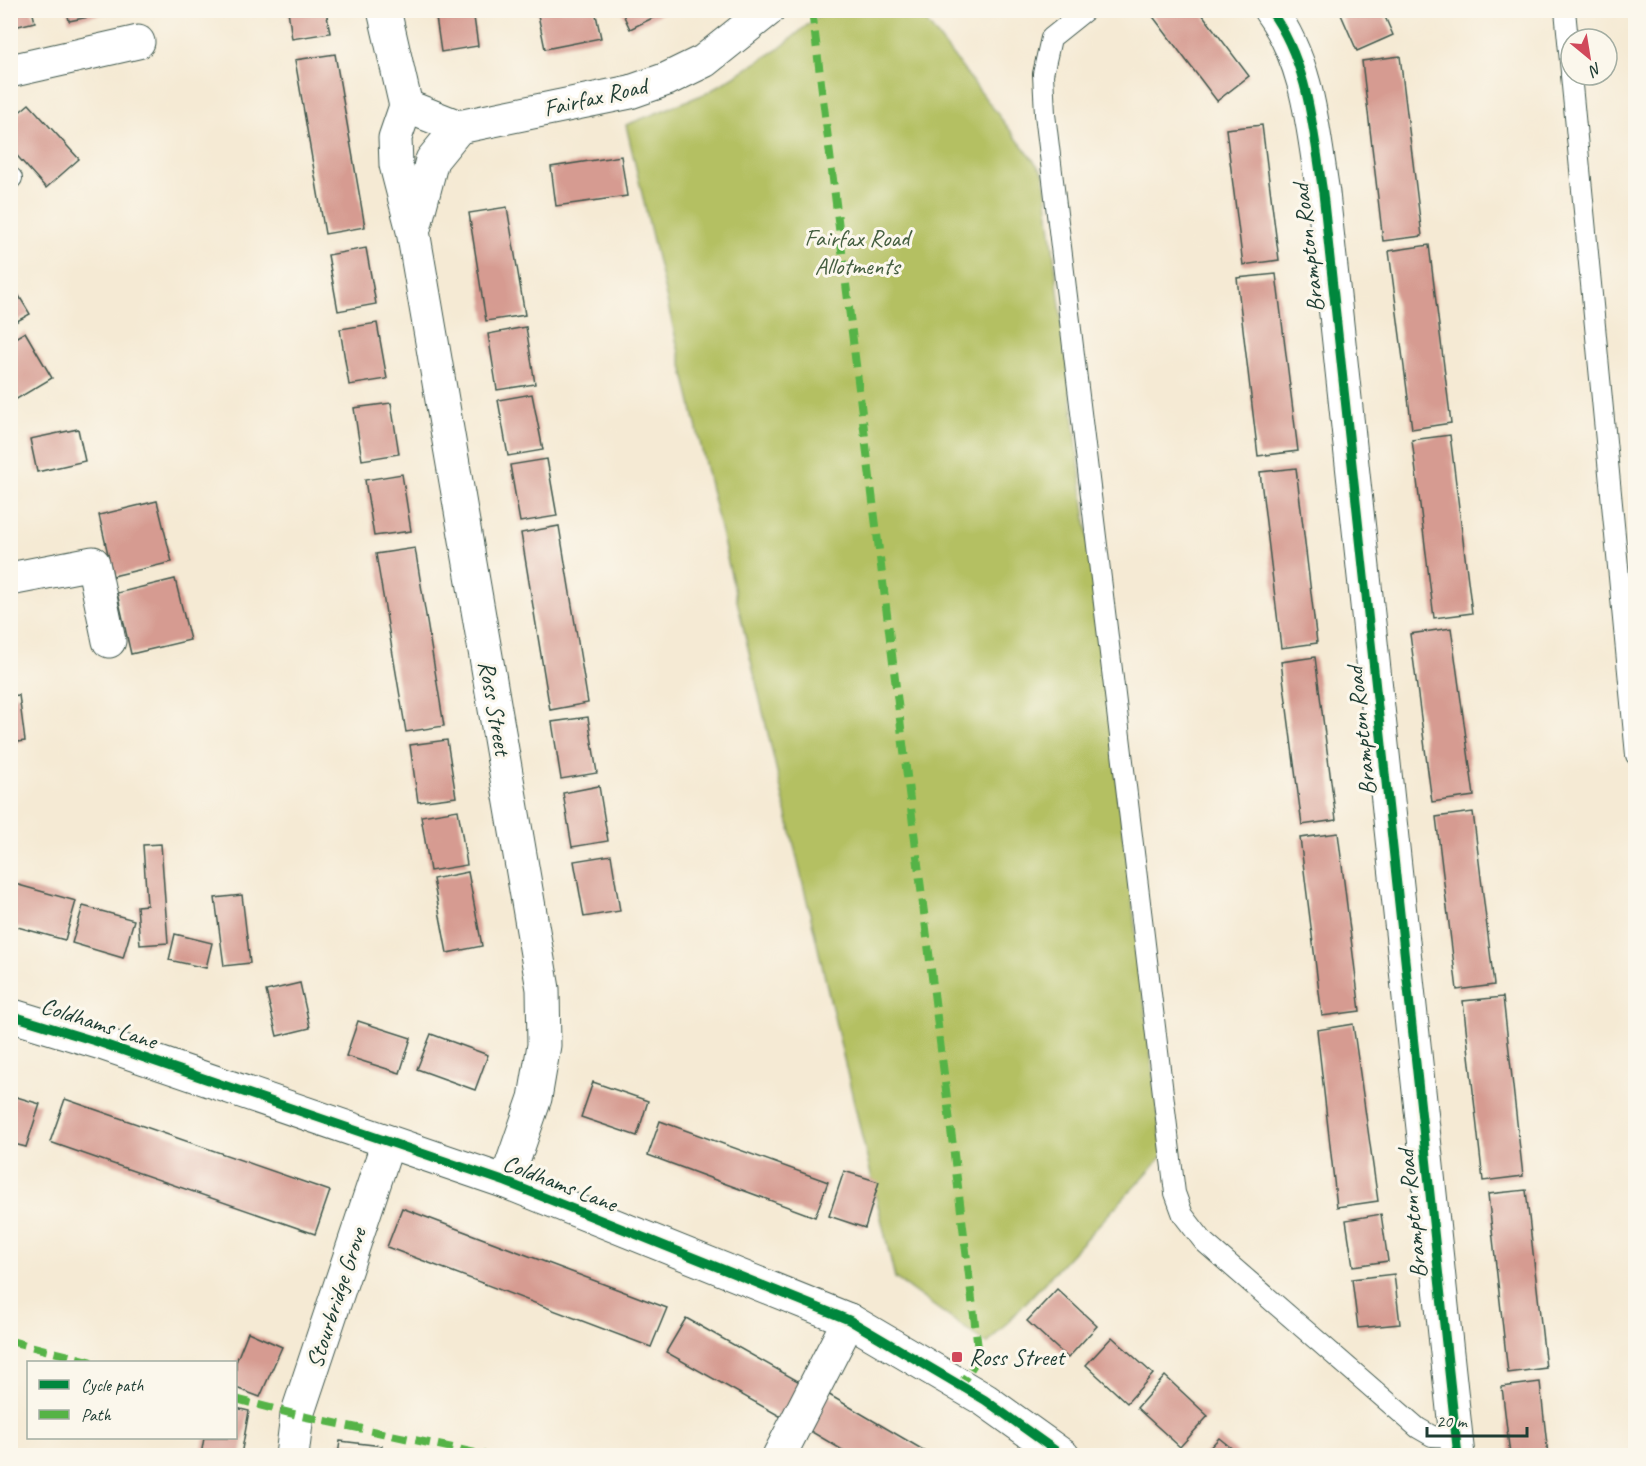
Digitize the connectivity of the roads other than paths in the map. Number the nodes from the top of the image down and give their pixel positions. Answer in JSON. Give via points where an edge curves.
{"nodes":[{"id":1,"x":384,"y":10,"type":"edge"},
{"id":2,"x":768,"y":10,"type":"edge"},
{"id":3,"x":1086,"y":10,"type":"edge"},
{"id":4,"x":1270,"y":10,"type":"edge"},
{"id":5,"x":1565,"y":10,"type":"edge"},
{"id":6,"x":1567,"y":27,"type":"edge"},
{"id":7,"x":138,"y":42,"type":"dead end"},
{"id":8,"x":10,"y":71,"type":"edge"},
{"id":9,"x":1572,"y":87,"type":"edge"},
{"id":10,"x":406,"y":106,"type":"junction"},
{"id":11,"x":459,"y":127,"type":"junction"},
{"id":12,"x":413,"y":231,"type":"junction"},
{"id":13,"x":10,"y":579,"type":"edge"},
{"id":14,"x":109,"y":641,"type":"dead end"},
{"id":15,"x":1635,"y":755,"type":"edge"},
{"id":16,"x":10,"y":1015,"type":"edge"},
{"id":17,"x":388,"y":1142,"type":"junction"},
{"id":18,"x":506,"y":1182,"type":"junction"},
{"id":19,"x":849,"y":1320,"type":"junction"},
{"id":20,"x":1456,"y":1446,"type":"edge"},
{"id":21,"x":292,"y":1455,"type":"edge"},
{"id":22,"x":778,"y":1455,"type":"edge"},
{"id":23,"x":1063,"y":1455,"type":"edge"}],
"edges":[{"from":1,"to":10,"type":"street"},
{"from":2,"to":11,"type":"street","name":"Fairfax Road","via":[[704,61],[667,79],[630,92]]},
{"from":3,"to":20,"type":"lane","via":[[1051,38],[1043,74],[1045,114],[1175,1193],[1183,1215],[1204,1242],[1418,1428]]},
{"from":4,"to":20,"type":"street","name":"Brampton Road","via":[[1284,29],[1300,67],[1323,193]]},
{"from":5,"to":6,"type":"lane"},
{"from":7,"to":8,"type":"street"},
{"from":9,"to":15,"type":"lane"},
{"from":10,"to":11,"type":"street"},
{"from":10,"to":12,"type":"street","name":"Ross Street","via":[[395,138],[396,165]]},
{"from":11,"to":12,"type":"street","name":"Ross Street","via":[[432,159]]},
{"from":12,"to":18,"type":"street","name":"Ross Street","via":[[543,990],[544,1045],[534,1098]]},
{"from":13,"to":14,"type":"street","via":[[93,563]]},
{"from":16,"to":17,"type":"street","name":"Coldhams Lane"},
{"from":17,"to":18,"type":"street","name":"Coldhams Lane"},
{"from":17,"to":21,"type":"street","name":"Stourbridge Grove","via":[[297,1415]]},
{"from":18,"to":19,"type":"street","name":"Coldhams Lane"},
{"from":19,"to":22,"type":"street"},
{"from":19,"to":23,"type":"street","name":"Coldhams Lane","via":[[985,1400]]}]}
